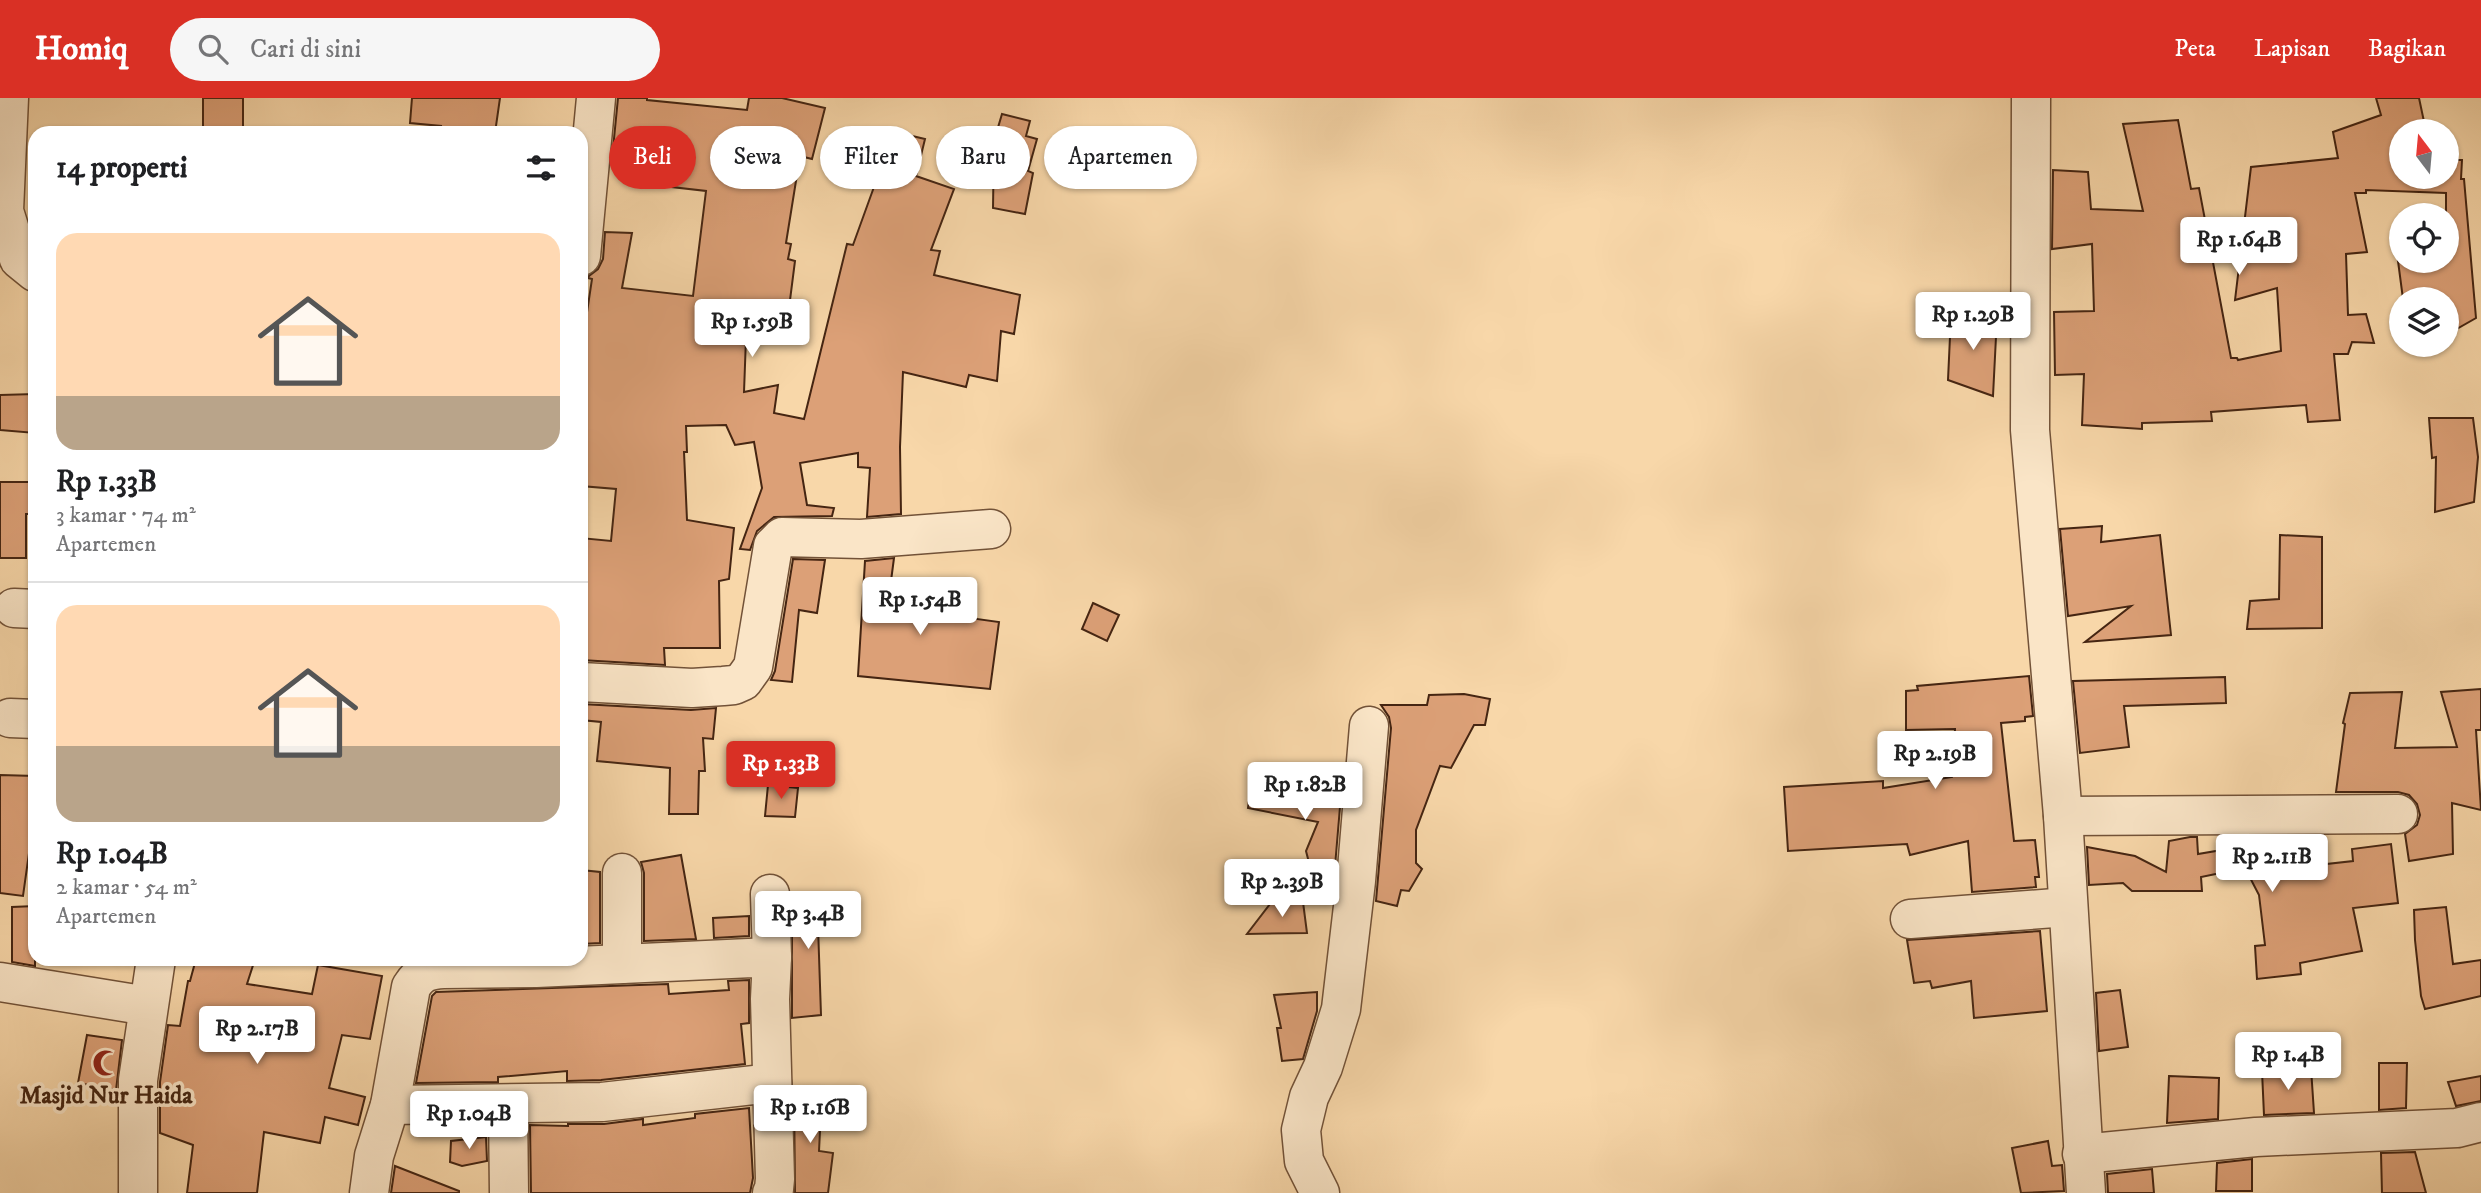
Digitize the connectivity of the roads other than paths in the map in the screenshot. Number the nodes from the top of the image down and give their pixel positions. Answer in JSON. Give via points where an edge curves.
{"nodes":[{"id":1,"x":9,"y":98,"type":"edge"},
{"id":2,"x":596,"y":98,"type":"edge"},
{"id":3,"x":2031,"y":98,"type":"edge"},
{"id":4,"x":588,"y":182,"type":"edge"},
{"id":5,"x":28,"y":266,"type":"edge"},
{"id":6,"x":991,"y":529,"type":"dead end"},
{"id":7,"x":588,"y":682,"type":"edge"},
{"id":8,"x":1369,"y":726,"type":"dead end"},
{"id":9,"x":2398,"y":814,"type":"dead end"},
{"id":10,"x":2063,"y":816,"type":"junction"},
{"id":11,"x":622,"y":873,"type":"dead end"},
{"id":12,"x":770,"y":894,"type":"dead end"},
{"id":13,"x":2068,"y":906,"type":"junction"},
{"id":14,"x":1910,"y":919,"type":"dead end"},
{"id":15,"x":772,"y":957,"type":"junction"},
{"id":16,"x":622,"y":964,"type":"junction"},
{"id":17,"x":155,"y":966,"type":"edge"},
{"id":18,"x":466,"y":966,"type":"edge"},
{"id":19,"x":520,"y":966,"type":"edge"},
{"id":20,"x":579,"y":966,"type":"edge"},
{"id":21,"x":588,"y":966,"type":"edge"},
{"id":22,"x":0,"y":982,"type":"edge"},
{"id":23,"x":148,"y":1006,"type":"junction"},
{"id":24,"x":772,"y":1083,"type":"junction"},
{"id":25,"x":390,"y":1105,"type":"junction"},
{"id":26,"x":508,"y":1105,"type":"junction"},
{"id":27,"x":2481,"y":1122,"type":"edge"},
{"id":28,"x":2082,"y":1154,"type":"junction"},
{"id":29,"x":138,"y":1193,"type":"edge"},
{"id":30,"x":369,"y":1193,"type":"edge"},
{"id":31,"x":509,"y":1193,"type":"edge"},
{"id":32,"x":772,"y":1193,"type":"edge"},
{"id":33,"x":1320,"y":1193,"type":"edge"},
{"id":34,"x":2086,"y":1193,"type":"edge"}],
"edges":[{"from":1,"to":5,"type":"street","via":[[4,211],[19,259]]},
{"from":2,"to":4,"type":"street"},
{"from":3,"to":10,"type":"street","via":[[2030,430]]},
{"from":6,"to":7,"type":"street","via":[[861,538],[782,537],[773,546],[753,667],[743,681],[692,688]]},
{"from":8,"to":33,"type":"street","via":[[1341,1009],[1301,1130],[1304,1161]]},
{"from":9,"to":10,"type":"street"},
{"from":10,"to":13,"type":"street"},
{"from":11,"to":16,"type":"street"},
{"from":12,"to":15,"type":"street"},
{"from":13,"to":14,"type":"street"},
{"from":13,"to":28,"type":"street"},
{"from":15,"to":16,"type":"street"},
{"from":15,"to":24,"type":"street"},
{"from":16,"to":21,"type":"street"},
{"from":17,"to":23,"type":"street"},
{"from":18,"to":25,"type":"street","via":[[428,970],[411,988]]},
{"from":19,"to":20,"type":"street"},
{"from":22,"to":23,"type":"street"},
{"from":23,"to":29,"type":"street","via":[[138,1080]]},
{"from":24,"to":26,"type":"street","via":[[602,1102]]},
{"from":24,"to":32,"type":"street"},
{"from":25,"to":26,"type":"street"},
{"from":25,"to":30,"type":"street","via":[[374,1156]]},
{"from":26,"to":31,"type":"street"},
{"from":27,"to":28,"type":"street","via":[[2457,1128],[2256,1137]]},
{"from":28,"to":34,"type":"street"}]}
